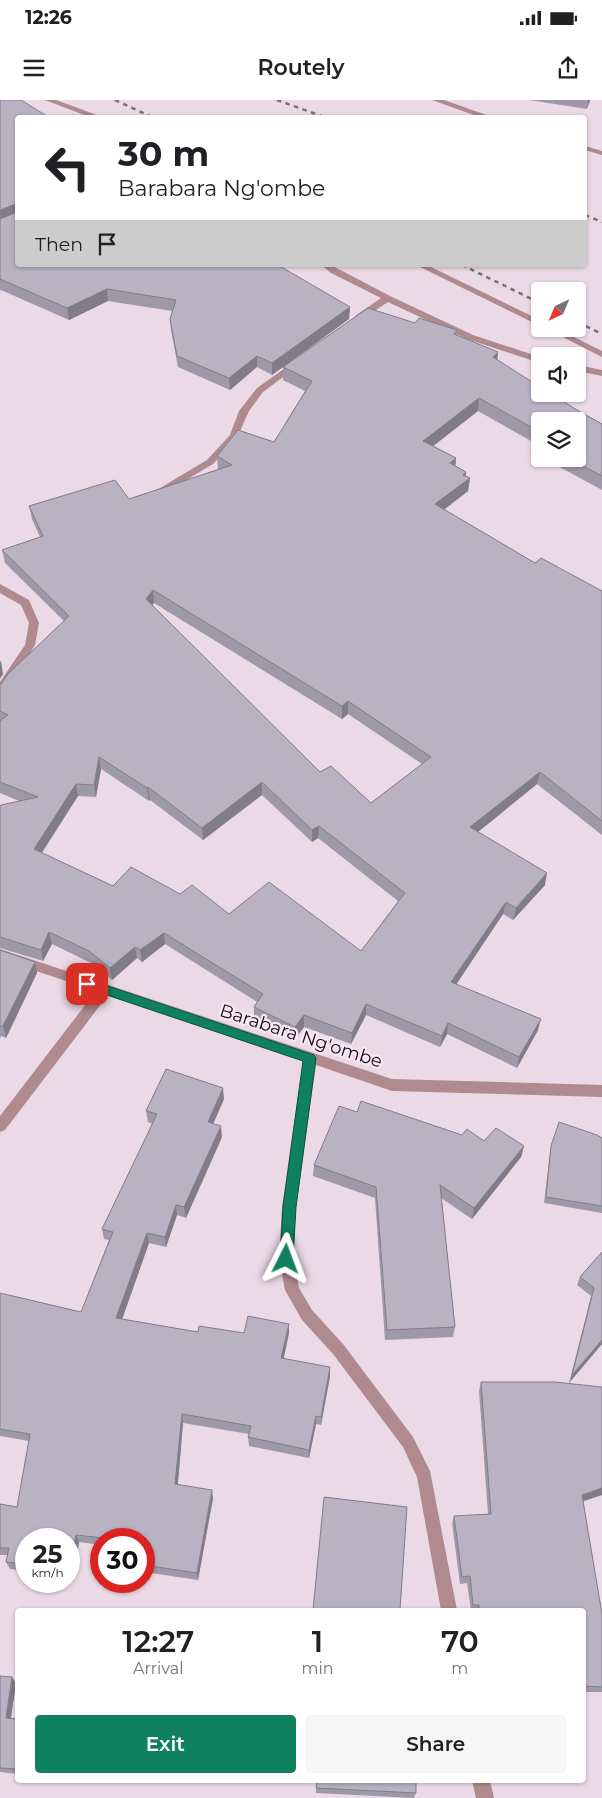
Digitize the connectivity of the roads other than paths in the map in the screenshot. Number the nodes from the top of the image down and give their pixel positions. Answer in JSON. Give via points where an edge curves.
{"nodes":[{"id":1,"x":49,"y":100,"type":"edge"},
{"id":2,"x":436,"y":100,"type":"edge"},
{"id":3,"x":92,"y":115,"type":"edge"},
{"id":4,"x":482,"y":115,"type":"edge"},
{"id":5,"x":587,"y":149,"type":"edge"},
{"id":6,"x":602,"y":153,"type":"edge"},
{"id":7,"x":328,"y":267,"type":"edge"},
{"id":8,"x":424,"y":267,"type":"edge"},
{"id":9,"x":387,"y":298,"type":"junction"},
{"id":10,"x":531,"y":320,"type":"edge"},
{"id":11,"x":348,"y":326,"type":"edge"},
{"id":12,"x":569,"y":338,"type":"edge"},
{"id":13,"x":602,"y":354,"type":"edge"},
{"id":14,"x":531,"y":357,"type":"edge"},
{"id":15,"x":302,"y":359,"type":"edge"},
{"id":16,"x":586,"y":370,"type":"edge"},
{"id":17,"x":602,"y":373,"type":"edge"},
{"id":18,"x":158,"y":493,"type":"edge"},
{"id":19,"x":0,"y":588,"type":"edge"},
{"id":20,"x":0,"y":690,"type":"edge"},
{"id":21,"x":0,"y":954,"type":"edge"},
{"id":22,"x":104,"y":990,"type":"junction"},
{"id":23,"x":310,"y":1058,"type":"junction"},
{"id":24,"x":602,"y":1092,"type":"edge"},
{"id":25,"x":0,"y":1126,"type":"edge"},
{"id":26,"x":449,"y":1608,"type":"edge"},
{"id":27,"x":482,"y":1783,"type":"edge"},
{"id":28,"x":484,"y":1798,"type":"edge"}],
"edges":[{"from":1,"to":3,"type":"street"},
{"from":2,"to":4,"type":"street"},
{"from":5,"to":6,"type":"street"},
{"from":7,"to":9,"type":"street"},
{"from":8,"to":10,"type":"street"},
{"from":9,"to":11,"type":"street"},
{"from":9,"to":14,"type":"street","via":[[470,337]]},
{"from":12,"to":13,"type":"street"},
{"from":15,"to":18,"type":"street","via":[[260,390],[244,411],[234,436],[210,462]]},
{"from":16,"to":17,"type":"street"},
{"from":19,"to":20,"type":"street","via":[[25,603],[34,623],[30,646]]},
{"from":21,"to":22,"type":"street","name":"Barabara Ng'ombe"},
{"from":22,"to":23,"type":"street","name":"Barabara Ng'ombe"},
{"from":22,"to":25,"type":"street"},
{"from":23,"to":24,"type":"street","name":"Barabara Ng'ombe","via":[[392,1085]]},
{"from":23,"to":26,"type":"street","via":[[289,1207],[286,1259],[292,1290],[408,1442],[425,1476]]},
{"from":27,"to":28,"type":"street"}]}
